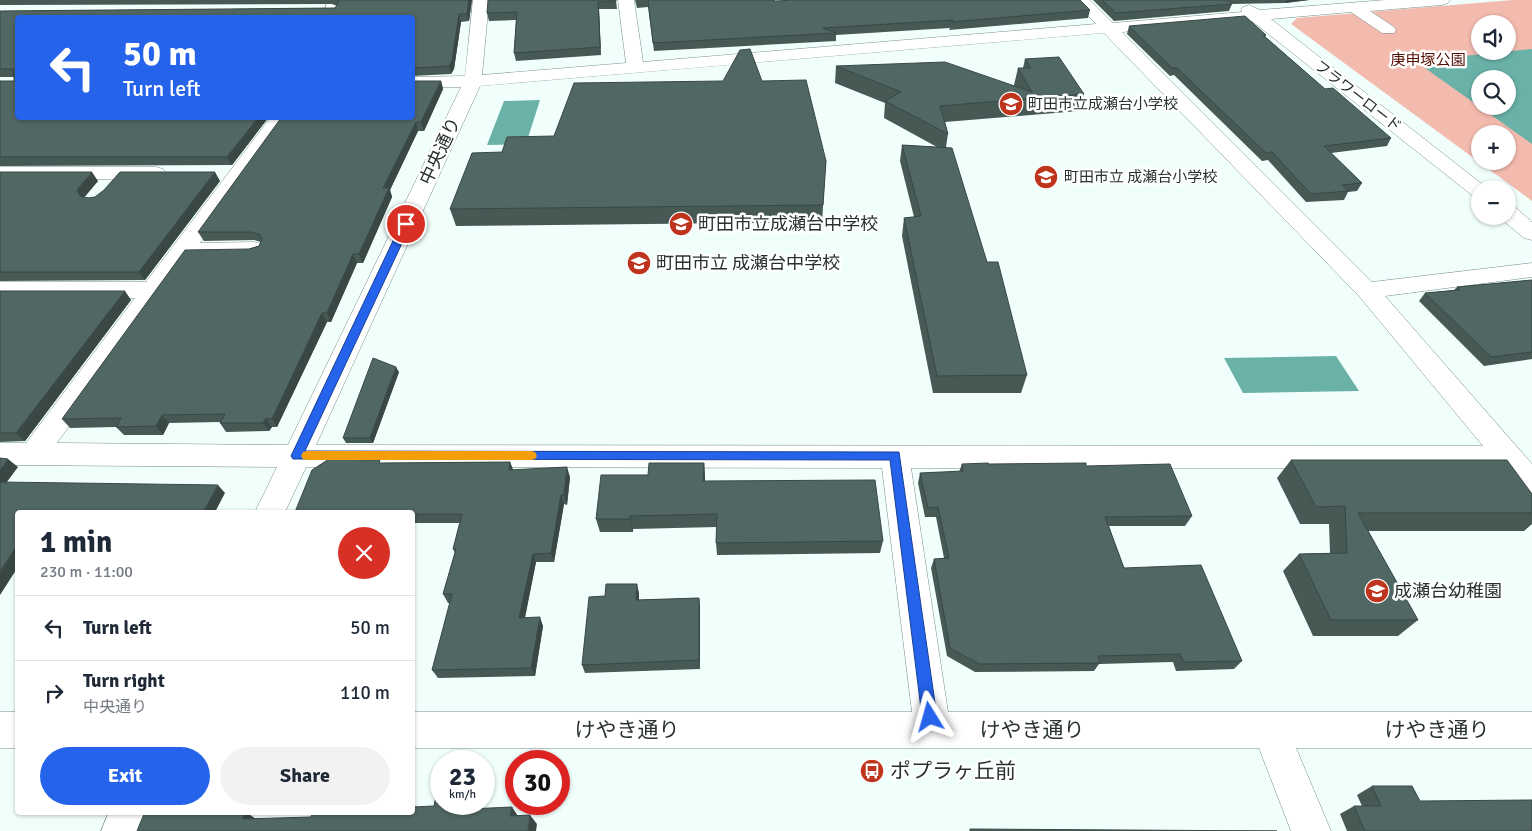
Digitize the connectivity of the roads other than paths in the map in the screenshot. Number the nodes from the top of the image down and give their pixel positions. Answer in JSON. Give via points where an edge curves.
{"nodes":[{"id":1,"x":481,"y":0,"type":"edge"},
{"id":2,"x":629,"y":0,"type":"edge"},
{"id":3,"x":1081,"y":0,"type":"edge"},
{"id":4,"x":1236,"y":0,"type":"edge"},
{"id":5,"x":1442,"y":0,"type":"edge"},
{"id":6,"x":1354,"y":7,"type":"junction"},
{"id":7,"x":332,"y":10,"type":"edge"},
{"id":8,"x":312,"y":11,"type":"edge"},
{"id":9,"x":1255,"y":15,"type":"junction"},
{"id":10,"x":1108,"y":27,"type":"junction"},
{"id":11,"x":1388,"y":30,"type":"dead end"},
{"id":12,"x":636,"y":68,"type":"junction"},
{"id":13,"x":415,"y":82,"type":"edge"},
{"id":14,"x":473,"y":82,"type":"junction"},
{"id":15,"x":277,"y":120,"type":"edge"},
{"id":16,"x":0,"y":173,"type":"edge"},
{"id":17,"x":119,"y":173,"type":"junction"},
{"id":18,"x":178,"y":173,"type":"edge"},
{"id":19,"x":1471,"y":185,"type":"edge"},
{"id":20,"x":102,"y":193,"type":"edge"},
{"id":21,"x":1516,"y":220,"type":"edge"},
{"id":22,"x":1532,"y":233,"type":"edge"},
{"id":23,"x":254,"y":249,"type":"edge"},
{"id":24,"x":182,"y":250,"type":"junction"},
{"id":25,"x":1532,"y":270,"type":"edge"},
{"id":26,"x":0,"y":290,"type":"edge"},
{"id":27,"x":153,"y":290,"type":"junction"},
{"id":28,"x":1367,"y":290,"type":"junction"},
{"id":29,"x":0,"y":454,"type":"edge"},
{"id":30,"x":34,"y":454,"type":"junction"},
{"id":31,"x":297,"y":456,"type":"junction"},
{"id":32,"x":895,"y":456,"type":"junction"},
{"id":33,"x":1508,"y":456,"type":"junction"},
{"id":34,"x":1532,"y":484,"type":"edge"},
{"id":35,"x":271,"y":510,"type":"edge"},
{"id":36,"x":0,"y":730,"type":"edge"},
{"id":37,"x":15,"y":730,"type":"edge"},
{"id":38,"x":415,"y":730,"type":"edge"},
{"id":39,"x":932,"y":730,"type":"junction"},
{"id":40,"x":1270,"y":730,"type":"junction"},
{"id":41,"x":1532,"y":730,"type":"edge"},
{"id":42,"x":128,"y":815,"type":"edge"},
{"id":43,"x":121,"y":831,"type":"edge"},
{"id":44,"x":1311,"y":831,"type":"edge"}],
"edges":[{"from":1,"to":14,"type":"street","name":"中央通り"},
{"from":2,"to":12,"type":"street"},
{"from":3,"to":10,"type":"street"},
{"from":4,"to":9,"type":"street","name":"フラワーロード"},
{"from":5,"to":6,"type":"street"},
{"from":6,"to":9,"type":"street"},
{"from":6,"to":11,"type":"street"},
{"from":7,"to":8,"type":"street"},
{"from":9,"to":10,"type":"street"},
{"from":9,"to":19,"type":"street","name":"フラワーロード"},
{"from":10,"to":12,"type":"street"},
{"from":10,"to":28,"type":"street"},
{"from":12,"to":14,"type":"street"},
{"from":13,"to":14,"type":"street"},
{"from":14,"to":31,"type":"street","name":"中央通り"},
{"from":15,"to":24,"type":"street","via":[[228,173]]},
{"from":16,"to":17,"type":"street"},
{"from":17,"to":18,"type":"street"},
{"from":17,"to":20,"type":"street"},
{"from":21,"to":22,"type":"street"},
{"from":23,"to":24,"type":"street"},
{"from":24,"to":27,"type":"street"},
{"from":25,"to":28,"type":"street"},
{"from":26,"to":27,"type":"street"},
{"from":27,"to":30,"type":"street"},
{"from":28,"to":33,"type":"street"},
{"from":29,"to":30,"type":"street"},
{"from":30,"to":31,"type":"street"},
{"from":31,"to":32,"type":"street"},
{"from":31,"to":35,"type":"street","name":"中央通り"},
{"from":32,"to":33,"type":"street"},
{"from":32,"to":39,"type":"street"},
{"from":33,"to":34,"type":"street"},
{"from":36,"to":37,"type":"street"},
{"from":38,"to":39,"type":"street","name":"けやき通り"},
{"from":39,"to":40,"type":"street","name":"けやき通り"},
{"from":40,"to":41,"type":"street","name":"けやき通り"},
{"from":40,"to":44,"type":"street"},
{"from":42,"to":43,"type":"street"}]}
